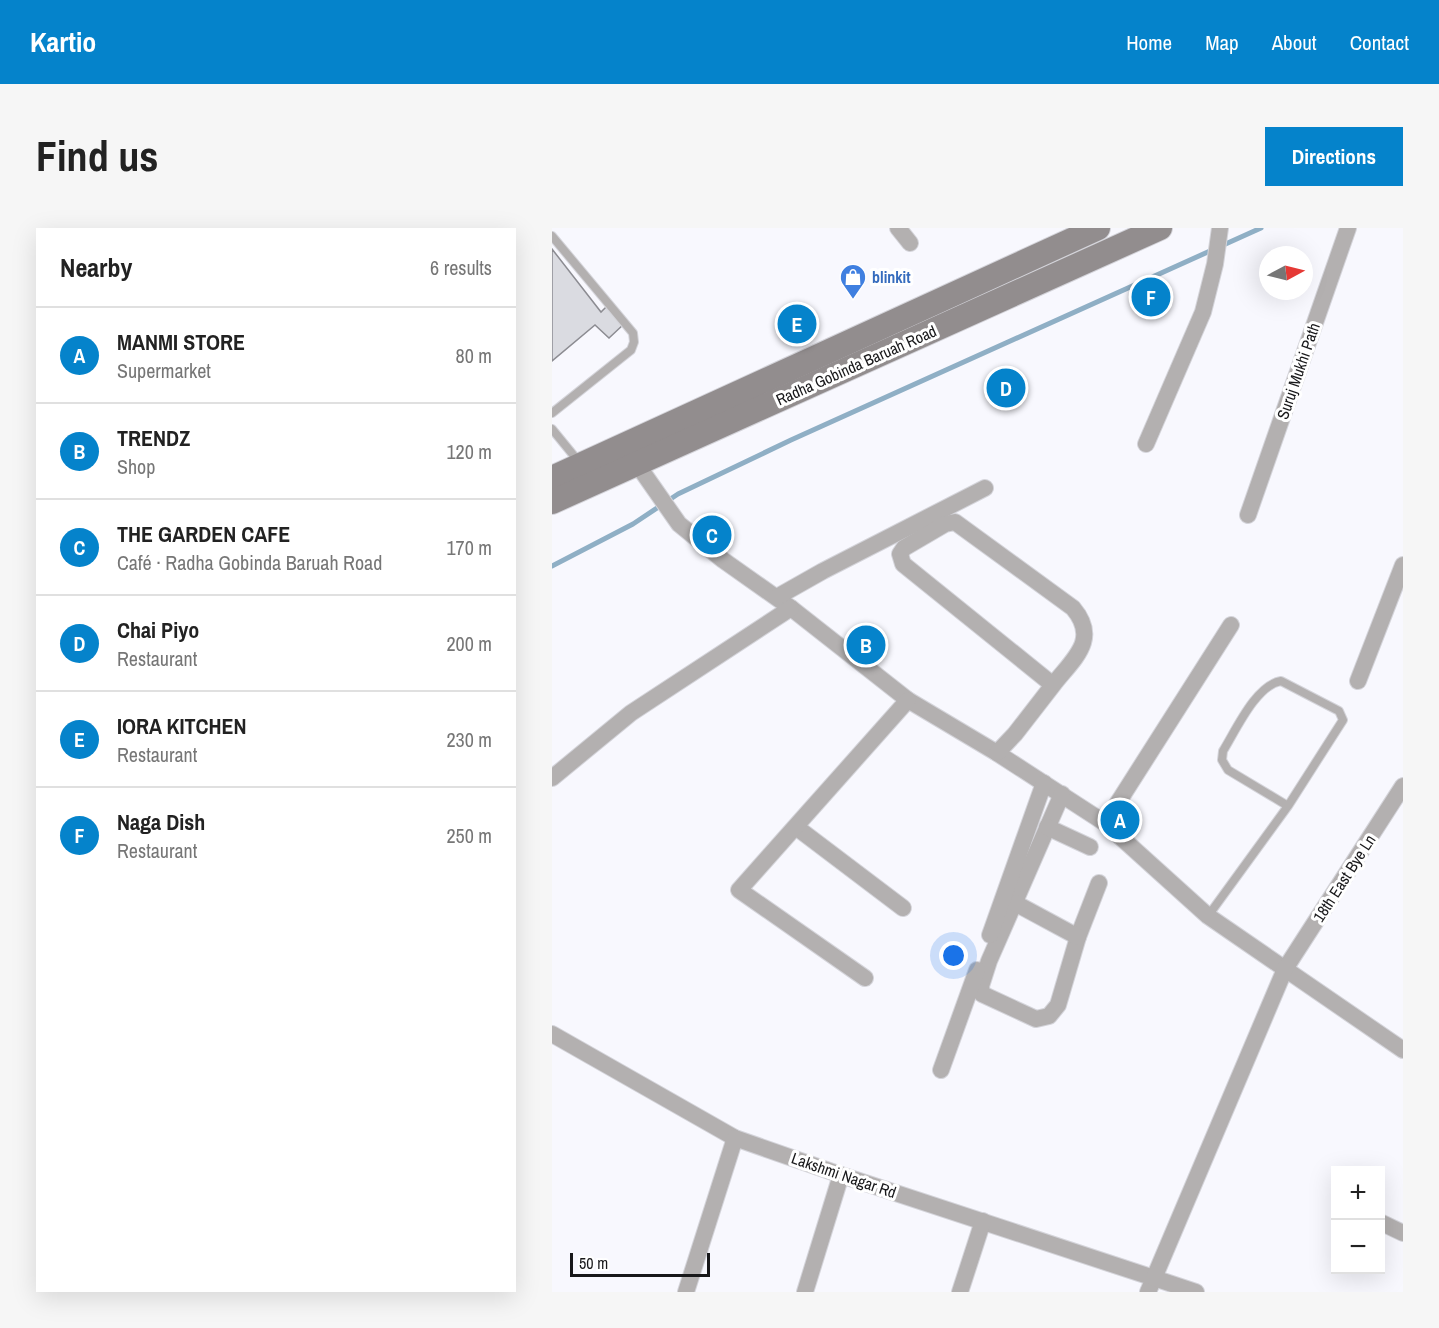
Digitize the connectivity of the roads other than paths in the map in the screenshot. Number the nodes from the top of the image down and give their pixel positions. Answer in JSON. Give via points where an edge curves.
{"nodes":[{"id":1,"x":898,"y":228,"type":"edge"},
{"id":2,"x":1096,"y":228,"type":"edge"},
{"id":3,"x":1160,"y":228,"type":"edge"},
{"id":4,"x":1348,"y":228,"type":"edge"},
{"id":5,"x":1220,"y":231,"type":"edge"},
{"id":6,"x":552,"y":236,"type":"edge"},
{"id":7,"x":910,"y":243,"type":"dead end"},
{"id":8,"x":552,"y":413,"type":"edge"},
{"id":9,"x":552,"y":429,"type":"edge"},
{"id":10,"x":1146,"y":444,"type":"dead end"},
{"id":11,"x":582,"y":464,"type":"junction"},
{"id":12,"x":636,"y":464,"type":"junction"},
{"id":13,"x":552,"y":478,"type":"edge"},
{"id":14,"x":985,"y":488,"type":"dead end"},
{"id":15,"x":552,"y":502,"type":"edge"},
{"id":16,"x":1248,"y":515,"type":"dead end"},
{"id":17,"x":1403,"y":565,"type":"edge"},
{"id":18,"x":777,"y":597,"type":"junction"},
{"id":19,"x":791,"y":608,"type":"junction"},
{"id":20,"x":1231,"y":625,"type":"dead end"},
{"id":21,"x":1358,"y":681,"type":"dead end"},
{"id":22,"x":1053,"y":685,"type":"junction"},
{"id":23,"x":908,"y":700,"type":"junction"},
{"id":24,"x":997,"y":753,"type":"junction"},
{"id":25,"x":552,"y":778,"type":"edge"},
{"id":26,"x":1044,"y":783,"type":"junction"},
{"id":27,"x":1403,"y":786,"type":"edge"},
{"id":28,"x":1062,"y":794,"type":"junction"},
{"id":29,"x":1288,"y":806,"type":"junction"},
{"id":30,"x":1105,"y":823,"type":"junction"},
{"id":31,"x":796,"y":827,"type":"junction"},
{"id":32,"x":1047,"y":827,"type":"junction"},
{"id":33,"x":1090,"y":847,"type":"dead end"},
{"id":34,"x":1098,"y":883,"type":"dead end"},
{"id":35,"x":1015,"y":903,"type":"junction"},
{"id":36,"x":903,"y":908,"type":"dead end"},
{"id":37,"x":1208,"y":916,"type":"junction"},
{"id":38,"x":1078,"y":937,"type":"junction"},
{"id":39,"x":1285,"y":969,"type":"junction"},
{"id":40,"x":865,"y":978,"type":"dead end"},
{"id":41,"x":552,"y":1034,"type":"edge"},
{"id":42,"x":1401,"y":1043,"type":"edge"},
{"id":43,"x":941,"y":1070,"type":"dead end"},
{"id":44,"x":735,"y":1138,"type":"junction"},
{"id":45,"x":841,"y":1175,"type":"junction"},
{"id":46,"x":983,"y":1221,"type":"junction"},
{"id":47,"x":1385,"y":1224,"type":"edge"},
{"id":48,"x":1403,"y":1233,"type":"edge"},
{"id":49,"x":1151,"y":1285,"type":"edge"},
{"id":50,"x":686,"y":1292,"type":"edge"},
{"id":51,"x":805,"y":1292,"type":"edge"},
{"id":52,"x":960,"y":1292,"type":"edge"},
{"id":53,"x":1196,"y":1292,"type":"edge"}],
"edges":[{"from":1,"to":7,"type":"street"},
{"from":2,"to":11,"type":"main road","name":"Radha Gobinda Baruah Road"},
{"from":3,"to":12,"type":"main road","name":"Radha Gobinda Baruah Road"},
{"from":4,"to":16,"type":"street","name":"Suruj Mukhi Path"},
{"from":5,"to":10,"type":"street","via":[[1203,312]]},
{"from":6,"to":8,"type":"lane","via":[[633,333],[634,342],[631,350]]},
{"from":9,"to":11,"type":"lane"},
{"from":11,"to":13,"type":"main road","name":"Radha Gobinda Baruah Road"},
{"from":12,"to":15,"type":"main road","name":"Radha Gobinda Baruah Road"},
{"from":12,"to":18,"type":"street","via":[[679,524]]},
{"from":14,"to":18,"type":"street"},
{"from":17,"to":21,"type":"street"},
{"from":18,"to":19,"type":"street"},
{"from":19,"to":23,"type":"street"},
{"from":19,"to":25,"type":"street","via":[[631,713]]},
{"from":20,"to":30,"type":"street"},
{"from":22,"to":22,"type":"street","via":[[903,564],[900,554],[904,549],[955,522],[1073,608],[1086,630],[1083,646]]},
{"from":22,"to":24,"type":"street"},
{"from":23,"to":24,"type":"street"},
{"from":23,"to":31,"type":"street"},
{"from":24,"to":26,"type":"street"},
{"from":26,"to":28,"type":"street"},
{"from":26,"to":43,"type":"street"},
{"from":27,"to":39,"type":"street","name":"18th East Bye Ln"},
{"from":28,"to":30,"type":"street"},
{"from":28,"to":32,"type":"street"},
{"from":29,"to":29,"type":"lane","via":[[1228,770],[1222,760],[1223,751],[1261,691],[1281,681],[1339,711],[1343,720]]},
{"from":29,"to":37,"type":"lane"},
{"from":30,"to":37,"type":"street"},
{"from":31,"to":36,"type":"street"},
{"from":31,"to":40,"type":"street","via":[[739,890]]},
{"from":32,"to":33,"type":"street"},
{"from":32,"to":35,"type":"street"},
{"from":34,"to":38,"type":"street"},
{"from":35,"to":38,"type":"street"},
{"from":35,"to":38,"type":"street","via":[[981,986],[987,998],[1036,1019],[1049,1016],[1058,1005]]},
{"from":37,"to":39,"type":"street"},
{"from":39,"to":42,"type":"street"},
{"from":39,"to":49,"type":"street","name":"18th East Bye Ln"},
{"from":41,"to":44,"type":"street","name":"Lakshmi Nagar Rd"},
{"from":44,"to":45,"type":"street","name":"Lakshmi Nagar Rd"},
{"from":44,"to":50,"type":"street"},
{"from":45,"to":46,"type":"street","name":"Lakshmi Nagar Rd"},
{"from":45,"to":51,"type":"street"},
{"from":46,"to":49,"type":"street","name":"Lakshmi Nagar Rd"},
{"from":46,"to":52,"type":"street"},
{"from":47,"to":48,"type":"street"},
{"from":49,"to":53,"type":"street","name":"Lakshmi Nagar Rd"}]}
